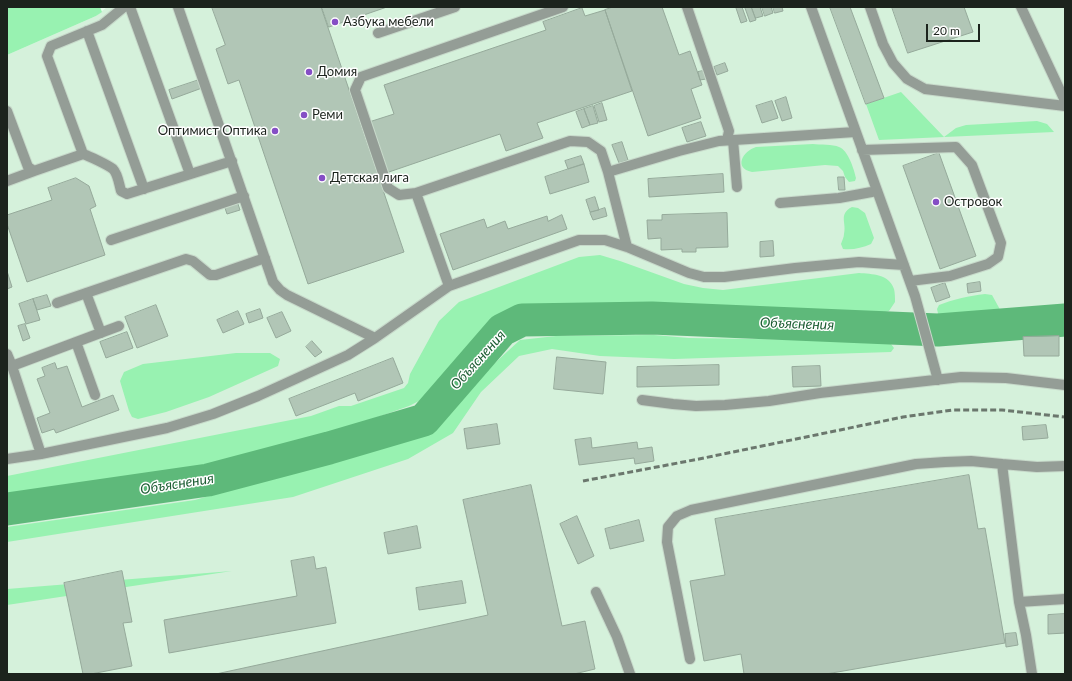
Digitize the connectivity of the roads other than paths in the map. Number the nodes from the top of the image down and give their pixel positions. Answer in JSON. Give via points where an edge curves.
{"nodes":[{"id":1,"x":124,"y":7,"type":"edge"},
{"id":2,"x":130,"y":7,"type":"edge"},
{"id":3,"x":178,"y":7,"type":"edge"},
{"id":4,"x":455,"y":7,"type":"edge"},
{"id":5,"x":563,"y":7,"type":"edge"},
{"id":6,"x":687,"y":7,"type":"edge"},
{"id":7,"x":811,"y":7,"type":"edge"},
{"id":8,"x":870,"y":7,"type":"edge"},
{"id":9,"x":1021,"y":7,"type":"edge"},
{"id":10,"x":87,"y":31,"type":"junction"},
{"id":11,"x":378,"y":33,"type":"dead end"},
{"id":12,"x":1065,"y":101,"type":"edge"},
{"id":13,"x":1065,"y":106,"type":"edge"},
{"id":14,"x":7,"y":110,"type":"edge"},
{"id":15,"x":855,"y":132,"type":"junction"},
{"id":16,"x":730,"y":140,"type":"junction"},
{"id":17,"x":862,"y":150,"type":"junction"},
{"id":18,"x":83,"y":154,"type":"junction"},
{"id":19,"x":232,"y":161,"type":"junction"},
{"id":20,"x":34,"y":171,"type":"junction"},
{"id":21,"x":608,"y":172,"type":"junction"},
{"id":22,"x":190,"y":174,"type":"junction"},
{"id":23,"x":7,"y":180,"type":"edge"},
{"id":24,"x":736,"y":187,"type":"dead end"},
{"id":25,"x":144,"y":189,"type":"junction"},
{"id":26,"x":877,"y":191,"type":"junction"},
{"id":27,"x":416,"y":193,"type":"junction"},
{"id":28,"x":244,"y":196,"type":"junction"},
{"id":29,"x":780,"y":203,"type":"dead end"},
{"id":30,"x":111,"y":240,"type":"dead end"},
{"id":31,"x":627,"y":247,"type":"junction"},
{"id":32,"x":265,"y":258,"type":"junction"},
{"id":33,"x":904,"y":265,"type":"junction"},
{"id":34,"x":910,"y":281,"type":"junction"},
{"id":35,"x":448,"y":286,"type":"junction"},
{"id":36,"x":86,"y":293,"type":"junction"},
{"id":37,"x":57,"y":304,"type":"dead end"},
{"id":38,"x":120,"y":326,"type":"dead end"},
{"id":39,"x":101,"y":333,"type":"junction"},
{"id":40,"x":375,"y":338,"type":"junction"},
{"id":41,"x":76,"y":342,"type":"junction"},
{"id":42,"x":7,"y":354,"type":"edge"},
{"id":43,"x":10,"y":365,"type":"edge"},
{"id":44,"x":938,"y":380,"type":"junction"},
{"id":45,"x":1065,"y":385,"type":"edge"},
{"id":46,"x":95,"y":395,"type":"dead end"},
{"id":47,"x":642,"y":400,"type":"dead end"},
{"id":48,"x":41,"y":454,"type":"junction"},
{"id":49,"x":7,"y":460,"type":"edge"},
{"id":50,"x":1002,"y":464,"type":"junction"},
{"id":51,"x":1065,"y":466,"type":"edge"},
{"id":52,"x":596,"y":592,"type":"dead end"},
{"id":53,"x":1065,"y":599,"type":"edge"},
{"id":54,"x":1019,"y":602,"type":"junction"},
{"id":55,"x":690,"y":659,"type":"dead end"},
{"id":56,"x":630,"y":674,"type":"edge"},
{"id":57,"x":1032,"y":674,"type":"edge"}],
"edges":[{"from":1,"to":10,"type":"lane","via":[[102,25]]},
{"from":2,"to":22,"type":"lane"},
{"from":3,"to":19,"type":"lane"},
{"from":4,"to":11,"type":"lane"},
{"from":5,"to":27,"type":"lane","via":[[361,77],[355,90],[388,188],[399,195]]},
{"from":6,"to":16,"type":"lane","via":[[728,126]]},
{"from":7,"to":15,"type":"lane"},
{"from":8,"to":13,"type":"lane","via":[[883,44],[893,63],[907,79],[926,89]]},
{"from":9,"to":12,"type":"lane"},
{"from":10,"to":18,"type":"lane","via":[[51,46],[47,56]]},
{"from":10,"to":25,"type":"lane"},
{"from":14,"to":20,"type":"lane","via":[[28,167]]},
{"from":15,"to":16,"type":"lane"},
{"from":15,"to":17,"type":"lane"},
{"from":16,"to":21,"type":"lane","via":[[679,151]]},
{"from":16,"to":24,"type":"lane"},
{"from":17,"to":26,"type":"lane"},
{"from":17,"to":34,"type":"lane","via":[[956,147],[972,165],[1000,243],[998,256],[988,264],[950,276]]},
{"from":18,"to":20,"type":"lane"},
{"from":18,"to":25,"type":"lane","via":[[113,170],[121,191],[127,194]]},
{"from":19,"to":22,"type":"lane"},
{"from":19,"to":28,"type":"lane"},
{"from":20,"to":23,"type":"lane"},
{"from":21,"to":27,"type":"lane","via":[[601,151],[588,142],[570,141]]},
{"from":21,"to":31,"type":"lane"},
{"from":22,"to":25,"type":"lane"},
{"from":26,"to":29,"type":"lane","via":[[839,198]]},
{"from":26,"to":33,"type":"lane"},
{"from":27,"to":35,"type":"lane"},
{"from":28,"to":30,"type":"lane"},
{"from":28,"to":32,"type":"lane"},
{"from":31,"to":33,"type":"lane","via":[[689,274],[704,277],[859,262]]},
{"from":31,"to":35,"type":"lane","via":[[605,240],[579,240]]},
{"from":32,"to":36,"type":"lane","via":[[216,275],[210,275],[193,261],[186,259]]},
{"from":32,"to":40,"type":"lane","via":[[273,282],[280,290]]},
{"from":33,"to":34,"type":"lane"},
{"from":34,"to":44,"type":"lane"},
{"from":35,"to":40,"type":"lane"},
{"from":36,"to":37,"type":"lane"},
{"from":36,"to":39,"type":"lane"},
{"from":38,"to":39,"type":"lane"},
{"from":39,"to":41,"type":"lane"},
{"from":40,"to":48,"type":"lane","via":[[348,355],[213,414],[167,428]]},
{"from":41,"to":43,"type":"lane"},
{"from":41,"to":46,"type":"lane"},
{"from":42,"to":43,"type":"lane"},
{"from":43,"to":48,"type":"lane"},
{"from":44,"to":45,"type":"lane","via":[[1006,378]]},
{"from":44,"to":47,"type":"lane","via":[[725,405],[696,406]]},
{"from":48,"to":49,"type":"lane"},
{"from":50,"to":51,"type":"lane"},
{"from":50,"to":54,"type":"lane"},
{"from":50,"to":55,"type":"lane","via":[[971,461],[916,464],[691,510],[677,516],[668,528],[668,542]]},
{"from":52,"to":56,"type":"lane","via":[[617,637]]},
{"from":53,"to":54,"type":"lane"},
{"from":54,"to":57,"type":"lane"}]}
